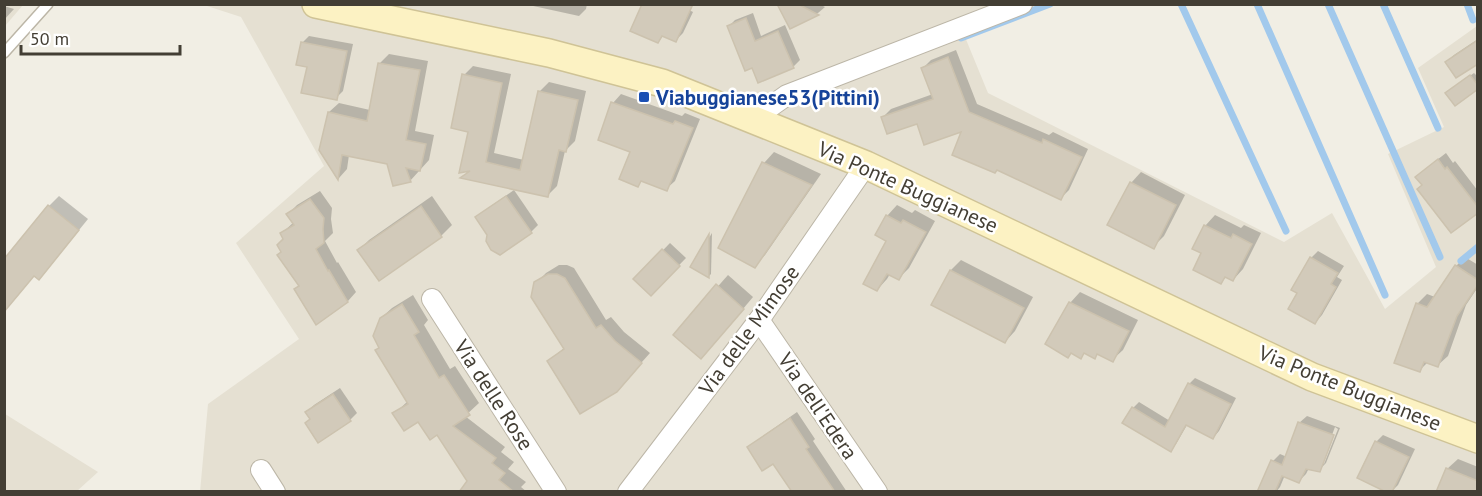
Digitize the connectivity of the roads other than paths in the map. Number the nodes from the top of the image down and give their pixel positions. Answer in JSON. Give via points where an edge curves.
{"nodes":[{"id":1,"x":48,"y":4,"type":"edge"},
{"id":2,"x":316,"y":4,"type":"edge"},
{"id":3,"x":1022,"y":4,"type":"edge"},
{"id":4,"x":4,"y":53,"type":"edge"},
{"id":5,"x":753,"y":119,"type":"junction"},
{"id":6,"x":866,"y":165,"type":"junction"},
{"id":7,"x":432,"y":299,"type":"dead end"},
{"id":8,"x":759,"y":320,"type":"junction"},
{"id":9,"x":1478,"y":439,"type":"edge"},
{"id":10,"x":261,"y":470,"type":"dead end"},
{"id":11,"x":275,"y":492,"type":"edge"},
{"id":12,"x":556,"y":492,"type":"edge"},
{"id":13,"x":628,"y":492,"type":"edge"},
{"id":14,"x":876,"y":492,"type":"edge"}],
"edges":[{"from":1,"to":4,"type":"lane"},
{"from":2,"to":5,"type":"main road","name":"Via Ponte Buggianese","via":[[549,53],[662,83]]},
{"from":3,"to":5,"type":"street","via":[[787,95]]},
{"from":5,"to":6,"type":"main road","name":"Via Ponte Buggianese"},
{"from":6,"to":8,"type":"street","name":"Via delle Mimose"},
{"from":6,"to":9,"type":"main road","name":"Via Ponte Buggianese","via":[[1312,377]]},
{"from":7,"to":12,"type":"street","name":"Via delle Rose"},
{"from":8,"to":13,"type":"street","name":"Via delle Mimose"},
{"from":8,"to":14,"type":"street","name":"Via dell'Edera"},
{"from":10,"to":11,"type":"street"}]}
